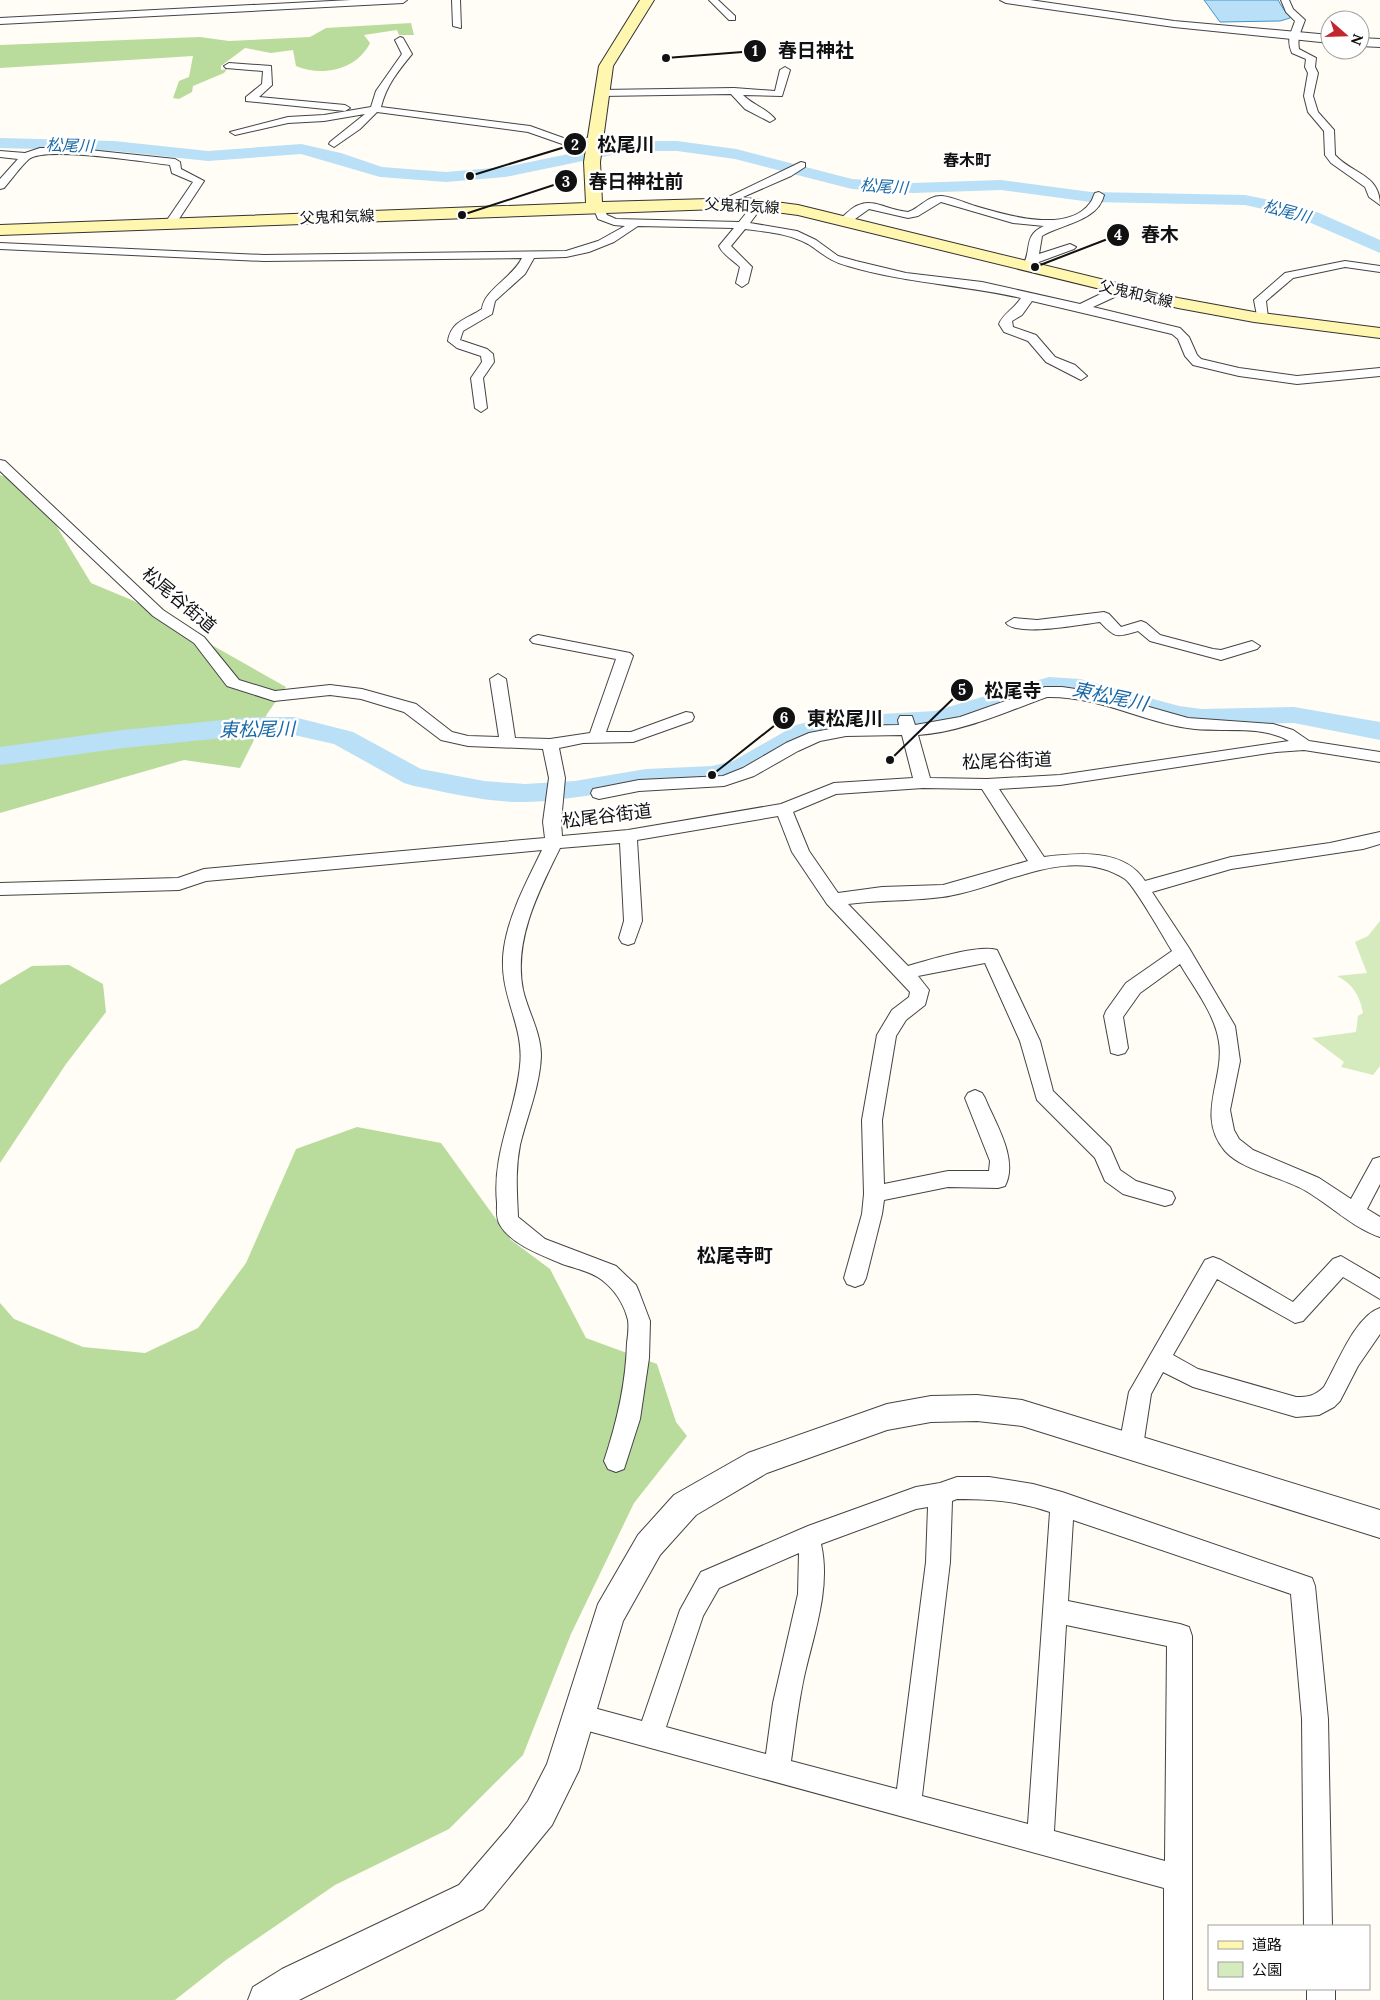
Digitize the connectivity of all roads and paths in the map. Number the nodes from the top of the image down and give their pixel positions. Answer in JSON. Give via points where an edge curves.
{"nodes":[{"id":1,"x":403,"y":0,"type":"edge"},
{"id":2,"x":456,"y":0,"type":"edge"},
{"id":3,"x":647,"y":0,"type":"edge"},
{"id":4,"x":713,"y":0,"type":"edge"},
{"id":5,"x":1006,"y":0,"type":"edge"},
{"id":6,"x":1285,"y":0,"type":"edge"},
{"id":7,"x":732,"y":18,"type":"dead end"},
{"id":8,"x":0,"y":21,"type":"edge"},
{"id":9,"x":458,"y":26,"type":"dead end"},
{"id":10,"x":1292,"y":37,"type":"junction"},
{"id":11,"x":1320,"y":38,"type":"edge"},
{"id":12,"x":400,"y":40,"type":"dead end"},
{"id":13,"x":229,"y":66,"type":"dead end"},
{"id":14,"x":785,"y":70,"type":"dead end"},
{"id":15,"x":734,"y":91,"type":"junction"},
{"id":16,"x":601,"y":93,"type":"junction"},
{"id":17,"x":372,"y":110,"type":"junction"},
{"id":18,"x":770,"y":119,"type":"dead end"},
{"id":19,"x":288,"y":120,"type":"junction"},
{"id":20,"x":235,"y":132,"type":"dead end"},
{"id":21,"x":277,"y":132,"type":"dead end"},
{"id":22,"x":594,"y":142,"type":"junction"},
{"id":23,"x":334,"y":144,"type":"dead end"},
{"id":24,"x":0,"y":154,"type":"edge"},
{"id":25,"x":26,"y":156,"type":"junction"},
{"id":26,"x":800,"y":165,"type":"dead end"},
{"id":27,"x":0,"y":186,"type":"edge"},
{"id":28,"x":1098,"y":200,"type":"dead end"},
{"id":29,"x":723,"y":202,"type":"junction"},
{"id":30,"x":1380,"y":202,"type":"edge"},
{"id":31,"x":759,"y":204,"type":"junction"},
{"id":32,"x":598,"y":207,"type":"junction"},
{"id":33,"x":980,"y":210,"type":"junction"},
{"id":34,"x":844,"y":222,"type":"junction"},
{"id":35,"x":171,"y":223,"type":"junction"},
{"id":36,"x":633,"y":224,"type":"junction"},
{"id":37,"x":1057,"y":224,"type":"junction"},
{"id":38,"x":741,"y":225,"type":"junction"},
{"id":39,"x":987,"y":225,"type":"dead end"},
{"id":40,"x":0,"y":230,"type":"edge"},
{"id":41,"x":0,"y":246,"type":"edge"},
{"id":42,"x":1070,"y":247,"type":"dead end"},
{"id":43,"x":529,"y":256,"type":"junction"},
{"id":44,"x":1031,"y":264,"type":"junction"},
{"id":45,"x":1380,"y":269,"type":"edge"},
{"id":46,"x":742,"y":283,"type":"dead end"},
{"id":47,"x":1119,"y":290,"type":"junction"},
{"id":48,"x":1029,"y":296,"type":"junction"},
{"id":49,"x":1080,"y":309,"type":"junction"},
{"id":50,"x":1262,"y":318,"type":"junction"},
{"id":51,"x":1380,"y":333,"type":"edge"},
{"id":52,"x":1380,"y":372,"type":"edge"},
{"id":53,"x":1081,"y":376,"type":"dead end"},
{"id":54,"x":481,"y":408,"type":"dead end"},
{"id":55,"x":0,"y":464,"type":"edge"},
{"id":56,"x":1014,"y":623,"type":"dead end"},
{"id":57,"x":538,"y":640,"type":"dead end"},
{"id":58,"x":1252,"y":646,"type":"dead end"},
{"id":59,"x":498,"y":680,"type":"dead end"},
{"id":60,"x":686,"y":717,"type":"dead end"},
{"id":61,"x":908,"y":725,"type":"junction"},
{"id":62,"x":596,"y":738,"type":"junction"},
{"id":63,"x":508,"y":742,"type":"junction"},
{"id":64,"x":550,"y":744,"type":"junction"},
{"id":65,"x":1304,"y":745,"type":"junction"},
{"id":66,"x":1380,"y":757,"type":"edge"},
{"id":67,"x":557,"y":778,"type":"joint"},
{"id":68,"x":924,"y":783,"type":"junction"},
{"id":69,"x":987,"y":784,"type":"junction"},
{"id":70,"x":599,"y":793,"type":"dead end"},
{"id":71,"x":555,"y":797,"type":"joint"},
{"id":72,"x":784,"y":809,"type":"junction"},
{"id":73,"x":628,"y":836,"type":"junction"},
{"id":74,"x":1380,"y":838,"type":"edge"},
{"id":75,"x":554,"y":843,"type":"junction"},
{"id":76,"x":1039,"y":864,"type":"junction"},
{"id":77,"x":1141,"y":889,"type":"junction"},
{"id":78,"x":0,"y":890,"type":"edge"},
{"id":79,"x":834,"y":900,"type":"junction"},
{"id":80,"x":628,"y":938,"type":"dead end"},
{"id":81,"x":1183,"y":953,"type":"junction"},
{"id":82,"x":905,"y":973,"type":"junction"},
{"id":83,"x":1118,"y":1048,"type":"dead end"},
{"id":84,"x":975,"y":1098,"type":"dead end"},
{"id":85,"x":1380,"y":1165,"type":"edge"},
{"id":86,"x":874,"y":1194,"type":"junction"},
{"id":87,"x":1165,"y":1198,"type":"dead end"},
{"id":88,"x":1355,"y":1211,"type":"junction"},
{"id":89,"x":1380,"y":1228,"type":"edge"},
{"id":90,"x":855,"y":1278,"type":"dead end"},
{"id":91,"x":1380,"y":1290,"type":"edge"},
{"id":92,"x":1380,"y":1317,"type":"edge"},
{"id":93,"x":1159,"y":1359,"type":"junction"},
{"id":94,"x":1131,"y":1446,"type":"junction"},
{"id":95,"x":616,"y":1461,"type":"dead end"},
{"id":96,"x":940,"y":1494,"type":"junction"},
{"id":97,"x":1062,"y":1504,"type":"junction"},
{"id":98,"x":1380,"y":1524,"type":"edge"},
{"id":99,"x":808,"y":1536,"type":"junction"},
{"id":100,"x":1056,"y":1611,"type":"junction"},
{"id":101,"x":579,"y":1717,"type":"junction"},
{"id":102,"x":650,"y":1735,"type":"junction"},
{"id":103,"x":777,"y":1770,"type":"junction"},
{"id":104,"x":908,"y":1805,"type":"junction"},
{"id":105,"x":1040,"y":1842,"type":"junction"},
{"id":106,"x":1178,"y":1878,"type":"junction"},
{"id":107,"x":1318,"y":1925,"type":"edge"},
{"id":108,"x":266,"y":2000,"type":"edge"},
{"id":109,"x":1178,"y":2000,"type":"edge"}],
"edges":[{"from":1,"to":8,"type":"street"},
{"from":2,"to":9,"type":"street"},
{"from":3,"to":16,"type":"main road","via":[[606,66]]},
{"from":4,"to":7,"type":"street"},
{"from":5,"to":10,"type":"street"},
{"from":6,"to":10,"type":"street","via":[[1289,10],[1300,20]]},
{"from":10,"to":11,"type":"street"},
{"from":10,"to":30,"type":"street","via":[[1295,51],[1311,58],[1312,73],[1308,81],[1310,108],[1317,120],[1329,130],[1330,155],[1370,185]]},
{"from":12,"to":17,"type":"street","via":[[407,54],[396,64]]},
{"from":13,"to":17,"type":"street","via":[[268,68],[267,85],[250,99]]},
{"from":14,"to":15,"type":"street","via":[[779,94]]},
{"from":15,"to":16,"type":"street"},
{"from":15,"to":18,"type":"street","via":[[749,107]]},
{"from":16,"to":22,"type":"main road"},
{"from":17,"to":19,"type":"street"},
{"from":17,"to":22,"type":"street","via":[[530,129],[568,144]]},
{"from":17,"to":23,"type":"street"},
{"from":19,"to":20,"type":"street"},
{"from":19,"to":21,"type":"street"},
{"from":22,"to":32,"type":"main road","via":[[594,204]]},
{"from":24,"to":25,"type":"street"},
{"from":25,"to":27,"type":"street"},
{"from":25,"to":35,"type":"street","via":[[53,150],[176,162],[176,171],[199,181]]},
{"from":26,"to":29,"type":"street"},
{"from":28,"to":37,"type":"street","via":[[1072,221]]},
{"from":29,"to":31,"type":"main road","name":"父鬼和気線"},
{"from":29,"to":32,"type":"main road","name":"父鬼和気線"},
{"from":31,"to":34,"type":"main road","name":"父鬼和気線"},
{"from":31,"to":38,"type":"street"},
{"from":32,"to":35,"type":"main road","name":"父鬼和気線"},
{"from":32,"to":36,"type":"street","via":[[602,217]]},
{"from":33,"to":34,"type":"street","via":[[945,198],[930,201],[913,214],[887,214],[870,206],[863,207]]},
{"from":33,"to":37,"type":"street","via":[[1022,221]]},
{"from":33,"to":39,"type":"street","via":[[964,218]]},
{"from":34,"to":44,"type":"main road","name":"父鬼和気線"},
{"from":35,"to":40,"type":"main road","name":"父鬼和気線"},
{"from":36,"to":38,"type":"street"},
{"from":36,"to":43,"type":"street","via":[[616,237],[580,252]]},
{"from":37,"to":44,"type":"street","via":[[1034,239]]},
{"from":38,"to":46,"type":"street","via":[[725,246],[746,267]]},
{"from":38,"to":48,"type":"street","via":[[793,233],[834,258],[852,264],[906,277],[982,286]]},
{"from":41,"to":43,"type":"street","via":[[264,258]]},
{"from":42,"to":44,"type":"street"},
{"from":43,"to":54,"type":"street","via":[[520,272],[489,300],[488,311],[462,324],[454,334],[458,345],[487,354],[488,362],[477,378]]},
{"from":44,"to":47,"type":"main road","name":"父鬼和気線"},
{"from":45,"to":50,"type":"street","via":[[1345,264],[1289,275],[1260,300]]},
{"from":47,"to":49,"type":"street"},
{"from":47,"to":50,"type":"main road","name":"父鬼和気線"},
{"from":48,"to":49,"type":"street"},
{"from":48,"to":53,"type":"street","via":[[1018,312],[1007,319],[1008,329],[1032,338],[1050,359]]},
{"from":49,"to":52,"type":"street","via":[[1176,331],[1197,362],[1263,377],[1323,379]]},
{"from":50,"to":51,"type":"main road","name":"父鬼和気線"},
{"from":55,"to":63,"type":"street","name":"松尾谷街道","via":[[158,613],[199,640],[233,682],[274,696],[330,690],[362,694],[410,708],[447,736],[468,742]]},
{"from":56,"to":58,"type":"street","via":[[1037,625],[1104,617],[1118,632],[1141,626],[1156,638],[1210,654],[1221,655]]},
{"from":57,"to":62,"type":"street","via":[[625,656]]},
{"from":59,"to":63,"type":"street"},
{"from":60,"to":62,"type":"street","via":[[633,737]]},
{"from":61,"to":65,"type":"street","via":[[941,727],[1044,692],[1062,690],[1100,697],[1180,721],[1270,729],[1297,737]]},
{"from":61,"to":68,"type":"street"},
{"from":61,"to":70,"type":"street","via":[[815,737],[751,772],[724,781],[651,785]]},
{"from":62,"to":64,"type":"street"},
{"from":63,"to":64,"type":"street","name":"松尾谷街道"},
{"from":64,"to":67,"type":"street","name":"松尾谷街道"},
{"from":65,"to":66,"type":"street","name":"松尾谷街道"},
{"from":65,"to":69,"type":"street","name":"松尾谷街道","via":[[1060,780]]},
{"from":67,"to":71,"type":"street","name":"松尾谷街道"},
{"from":68,"to":69,"type":"street","name":"松尾谷街道"},
{"from":68,"to":72,"type":"street","name":"松尾谷街道","via":[[834,789]]},
{"from":69,"to":76,"type":"street"},
{"from":71,"to":75,"type":"street","name":"松尾谷街道"},
{"from":72,"to":73,"type":"street","name":"松尾谷街道"},
{"from":72,"to":79,"type":"street","via":[[801,852]]},
{"from":73,"to":75,"type":"street","name":"松尾谷街道"},
{"from":73,"to":80,"type":"street","via":[[633,921]]},
{"from":74,"to":77,"type":"street","via":[[1312,852],[1244,860]]},
{"from":75,"to":78,"type":"street","via":[[204,876],[179,884]]},
{"from":75,"to":95,"type":"street","via":[[523,917],[510,960],[512,980],[532,1040],[530,1068],[505,1173],[508,1221],[538,1245],[608,1272],[628,1292],[638,1321],[638,1358],[629,1418]]},
{"from":76,"to":77,"type":"street","via":[[1081,859],[1098,861],[1133,876]]},
{"from":76,"to":79,"type":"street","via":[[943,890],[882,893]]},
{"from":77,"to":81,"type":"street"},
{"from":79,"to":82,"type":"street"},
{"from":81,"to":83,"type":"street","via":[[1133,988],[1113,1016]]},
{"from":81,"to":88,"type":"street","via":[[1225,1026],[1230,1060],[1220,1110],[1224,1130],[1232,1145],[1246,1156],[1312,1184]]},
{"from":82,"to":86,"type":"street","via":[[920,990],[918,1000],[899,1015],[887,1035],[872,1120]]},
{"from":82,"to":87,"type":"street","via":[[991,955],[1030,1040],[1044,1095],[1104,1154],[1112,1175],[1130,1188]]},
{"from":84,"to":86,"type":"street","via":[[1000,1161],[998,1180],[948,1179]]},
{"from":85,"to":88,"type":"street"},
{"from":86,"to":90,"type":"street"},
{"from":88,"to":89,"type":"street"},
{"from":91,"to":93,"type":"street","via":[[1341,1265],[1295,1314],[1213,1266]]},
{"from":92,"to":93,"type":"street","via":[[1348,1361],[1335,1391],[1318,1405],[1308,1408],[1193,1377]]},
{"from":93,"to":94,"type":"street","via":[[1140,1392]]},
{"from":94,"to":98,"type":"street"},
{"from":94,"to":101,"type":"street","via":[[1022,1413],[977,1408],[931,1409],[887,1417],[758,1463],[685,1506],[649,1545],[609,1615]]},
{"from":96,"to":97,"type":"street","via":[[957,1488],[989,1488],[1033,1495]]},
{"from":96,"to":99,"type":"street","via":[[916,1498]]},
{"from":96,"to":104,"type":"street","via":[[938,1562]]},
{"from":97,"to":100,"type":"street"},
{"from":97,"to":107,"type":"street","via":[[1304,1586],[1315,1719]]},
{"from":99,"to":102,"type":"street","via":[[710,1580],[692,1610]]},
{"from":99,"to":103,"type":"street","via":[[813,1552],[810,1597],[787,1696]]},
{"from":100,"to":105,"type":"street"},
{"from":100,"to":106,"type":"street","via":[[1180,1636]]},
{"from":101,"to":102,"type":"street"},
{"from":101,"to":108,"type":"street","via":[[562,1770],[540,1813],[471,1896],[295,1982]]},
{"from":102,"to":103,"type":"street"},
{"from":103,"to":104,"type":"street"},
{"from":104,"to":105,"type":"street"},
{"from":105,"to":106,"type":"street"},
{"from":106,"to":109,"type":"street"}]}
